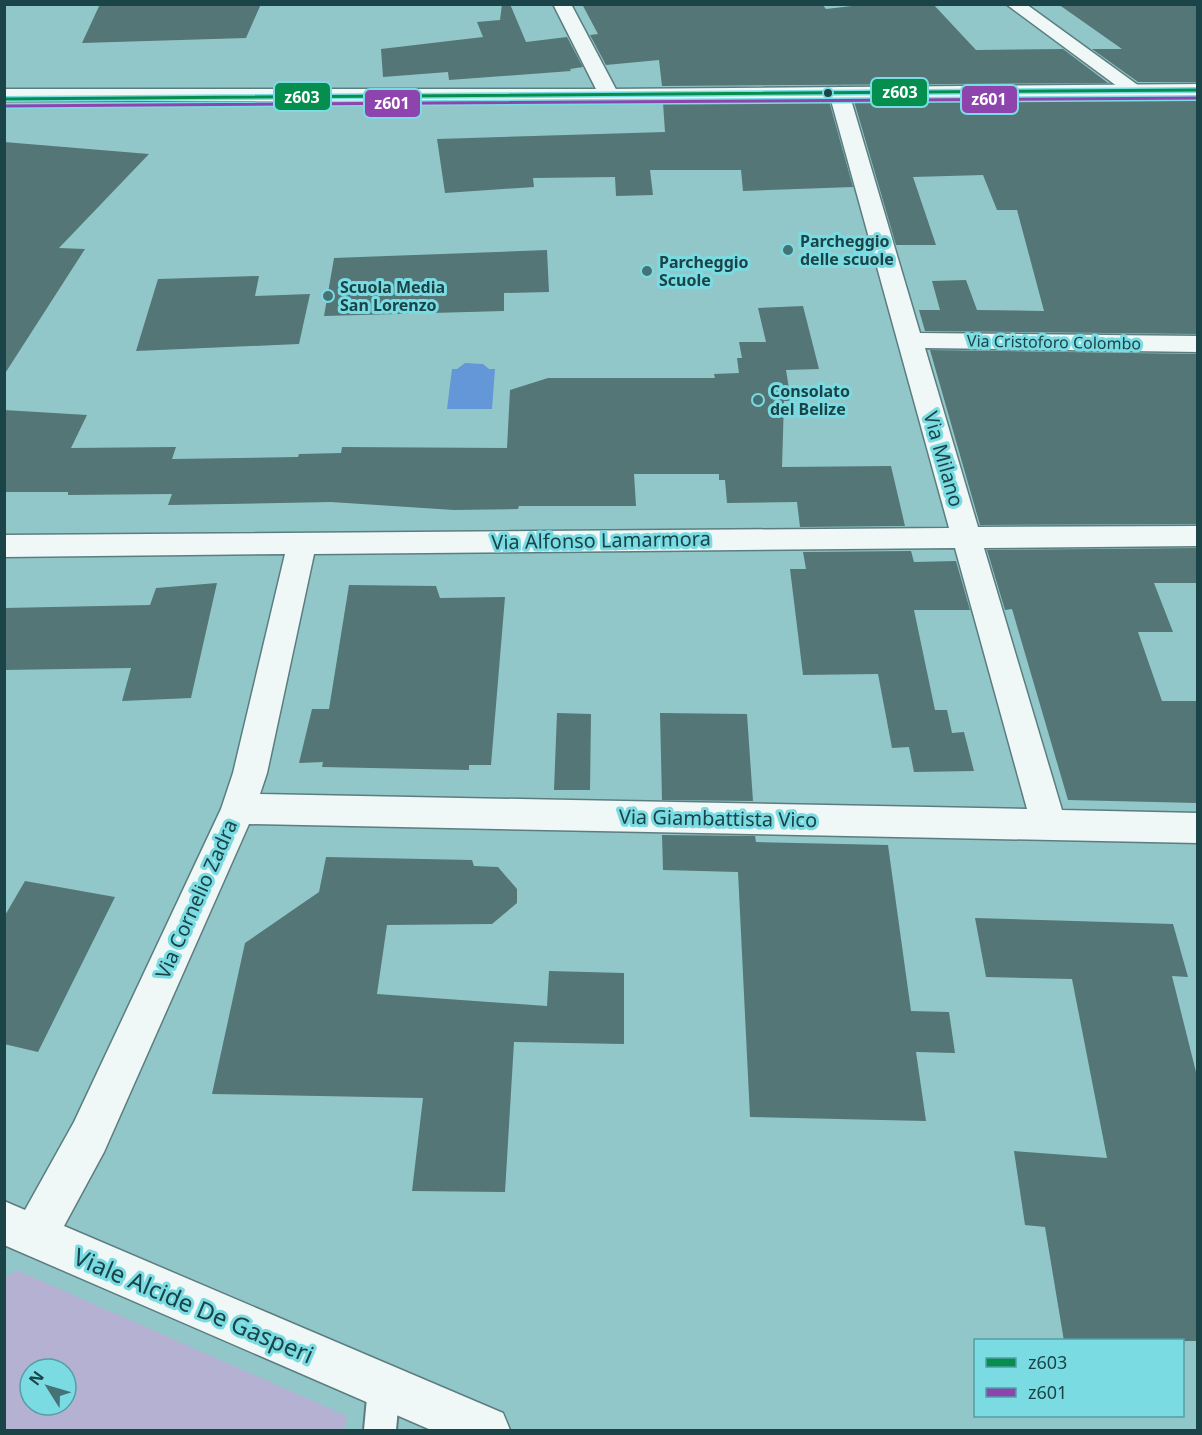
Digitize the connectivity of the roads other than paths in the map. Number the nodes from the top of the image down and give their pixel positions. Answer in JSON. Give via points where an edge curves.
{"nodes":[{"id":1,"x":561,"y":4,"type":"edge"},
{"id":2,"x":1014,"y":4,"type":"edge"},
{"id":3,"x":1197,"y":90,"type":"edge"},
{"id":4,"x":1136,"y":91,"type":"junction"},
{"id":5,"x":839,"y":93,"type":"junction"},
{"id":6,"x":609,"y":95,"type":"junction"},
{"id":7,"x":4,"y":97,"type":"edge"},
{"id":8,"x":909,"y":340,"type":"junction"},
{"id":9,"x":1197,"y":344,"type":"edge"},
{"id":10,"x":966,"y":537,"type":"junction"},
{"id":11,"x":1197,"y":537,"type":"edge"},
{"id":12,"x":302,"y":543,"type":"junction"},
{"id":13,"x":4,"y":546,"type":"edge"},
{"id":14,"x":238,"y":809,"type":"junction"},
{"id":15,"x":1049,"y":825,"type":"junction"},
{"id":16,"x":1197,"y":828,"type":"edge"},
{"id":17,"x":20,"y":1230,"type":"edge"},
{"id":18,"x":384,"y":1387,"type":"junction"},
{"id":19,"x":380,"y":1431,"type":"edge"},
{"id":20,"x":486,"y":1431,"type":"edge"}],
"edges":[{"from":1,"to":6,"type":"street"},
{"from":2,"to":4,"type":"street"},
{"from":3,"to":4,"type":"street"},
{"from":4,"to":5,"type":"street"},
{"from":5,"to":6,"type":"street"},
{"from":5,"to":8,"type":"street","name":"Via Milano"},
{"from":6,"to":7,"type":"street"},
{"from":8,"to":9,"type":"street","name":"Via Cristoforo Colombo"},
{"from":8,"to":10,"type":"street","name":"Via Milano"},
{"from":10,"to":11,"type":"street","name":"Via Alfonso Lamarmora"},
{"from":10,"to":12,"type":"street","name":"Via Alfonso Lamarmora"},
{"from":10,"to":15,"type":"street","name":"Via Milano"},
{"from":12,"to":13,"type":"street","name":"Via Alfonso Lamarmora"},
{"from":12,"to":14,"type":"street","name":"Via Cornelio Zadra","via":[[250,773]]},
{"from":14,"to":15,"type":"street","name":"Via Giambattista Vico"},
{"from":14,"to":17,"type":"street","name":"Via Cornelio Zadra","via":[[89,1137]]},
{"from":15,"to":16,"type":"street","name":"Via Giambattista Vico"},
{"from":17,"to":18,"type":"street","name":"Viale Alcide De Gasperi"},
{"from":18,"to":19,"type":"lane"},
{"from":18,"to":20,"type":"street","name":"Viale Alcide De Gasperi"}]}
